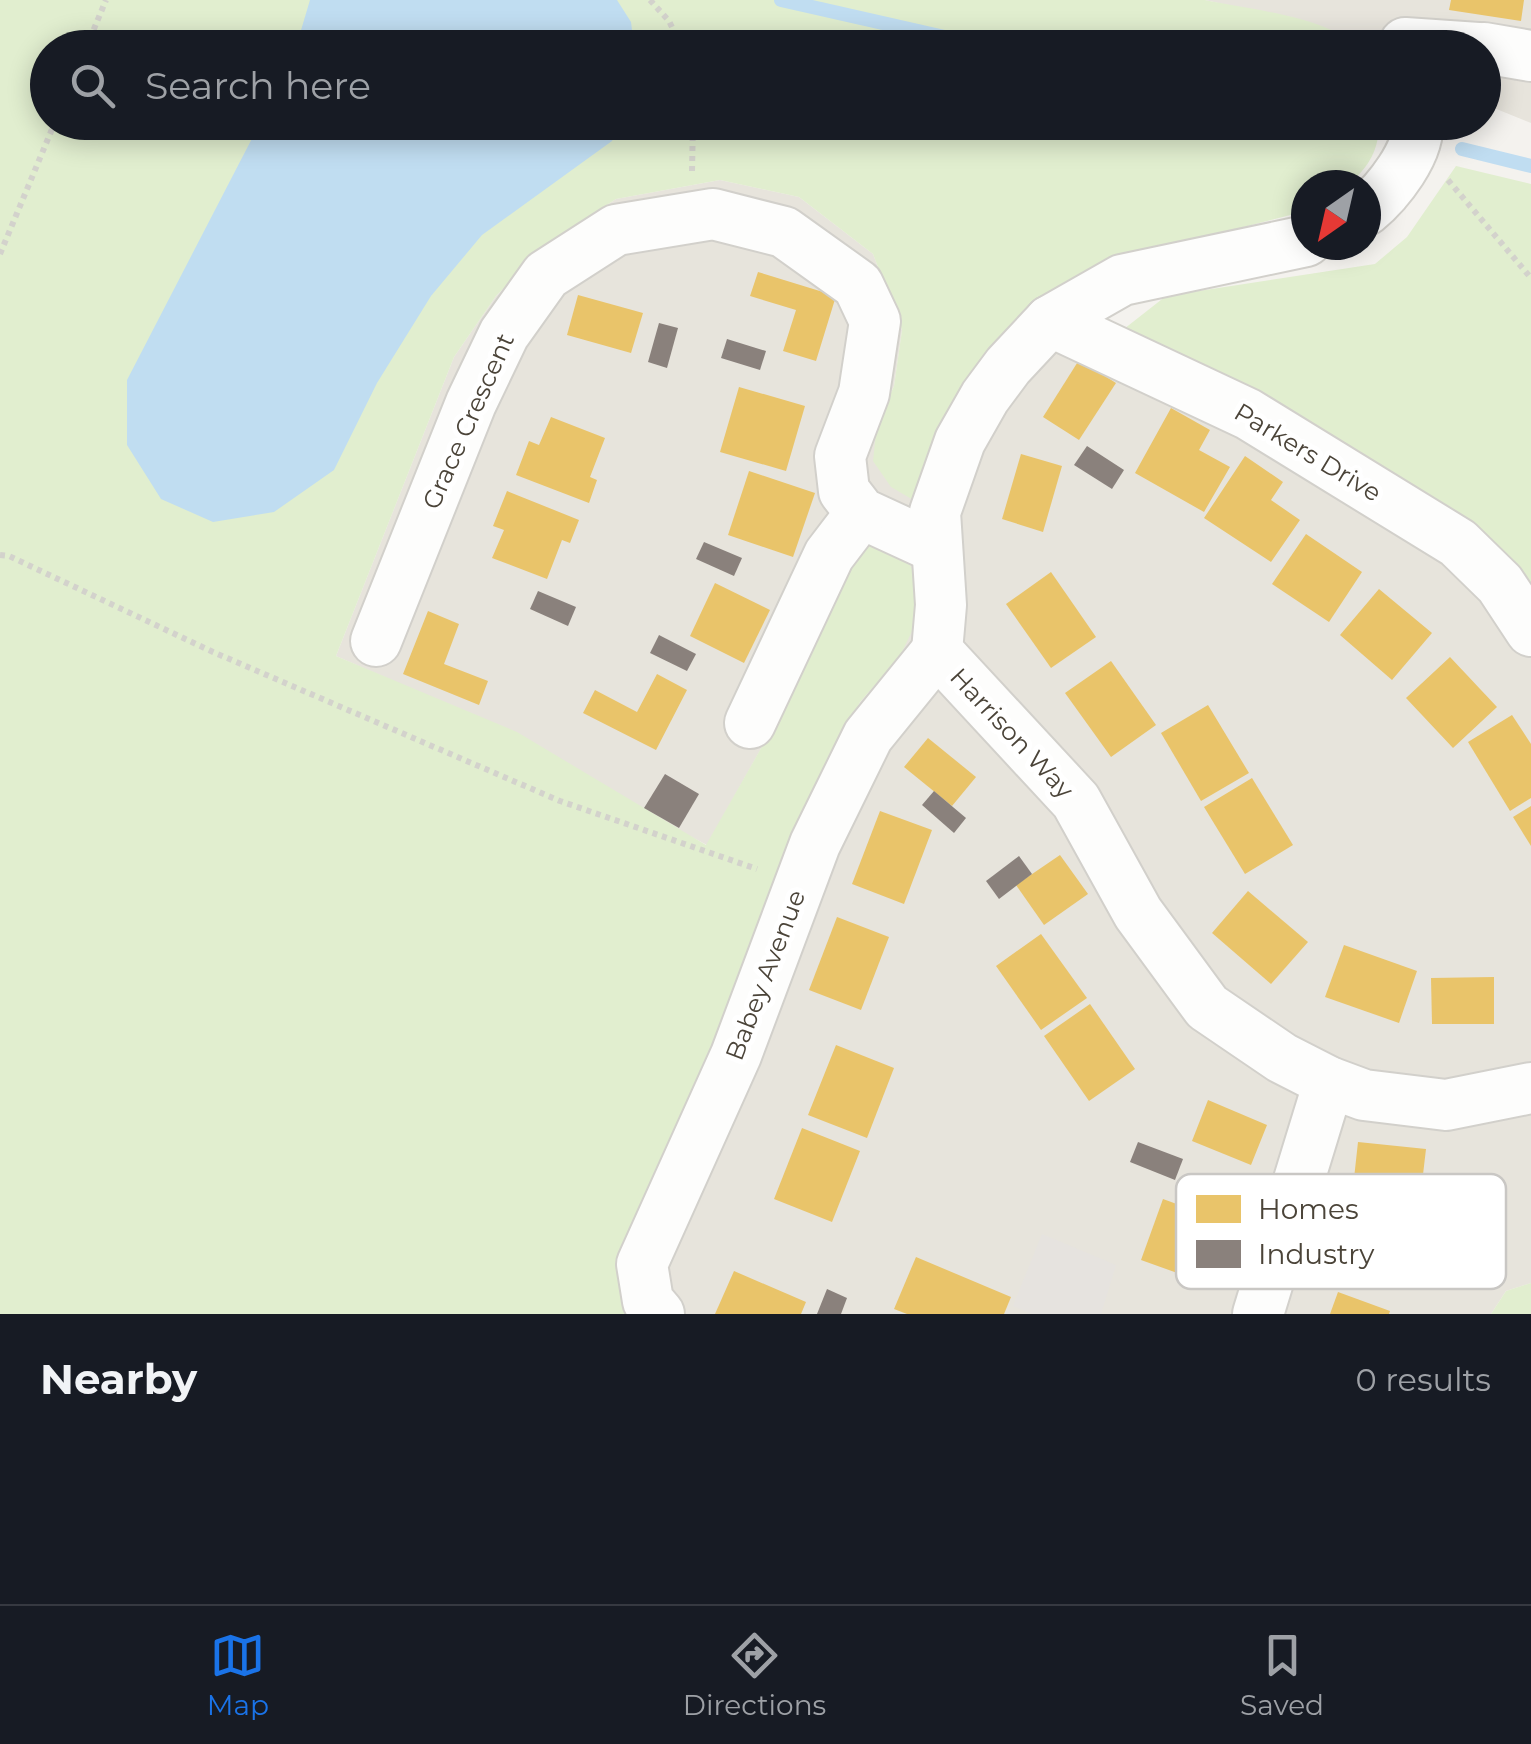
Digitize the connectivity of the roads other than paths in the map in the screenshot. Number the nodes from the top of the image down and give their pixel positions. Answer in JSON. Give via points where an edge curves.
{"nodes":[{"id":1,"x":1501,"y":51,"type":"edge"},
{"id":2,"x":1531,"y":56,"type":"edge"},
{"id":3,"x":1413,"y":140,"type":"edge"},
{"id":4,"x":1381,"y":194,"type":"edge"},
{"id":5,"x":1291,"y":244,"type":"edge"},
{"id":6,"x":1050,"y":321,"type":"junction"},
{"id":7,"x":861,"y":513,"type":"junction"},
{"id":8,"x":937,"y":548,"type":"junction"},
{"id":9,"x":1531,"y":631,"type":"edge"},
{"id":10,"x":376,"y":640,"type":"dead end"},
{"id":11,"x":937,"y":652,"type":"junction"},
{"id":12,"x":750,"y":723,"type":"dead end"},
{"id":13,"x":1329,"y":1082,"type":"junction"},
{"id":14,"x":1531,"y":1088,"type":"edge"},
{"id":15,"x":1301,"y":1174,"type":"edge"},
{"id":16,"x":1266,"y":1289,"type":"edge"},
{"id":17,"x":659,"y":1314,"type":"edge"},
{"id":18,"x":1258,"y":1314,"type":"edge"}],
"edges":[{"from":1,"to":2,"type":"street"},
{"from":3,"to":4,"type":"street"},
{"from":5,"to":6,"type":"street","name":"Harrison Way","via":[[1122,280]]},
{"from":6,"to":8,"type":"street","name":"Harrison Way","via":[[985,396],[960,441],[935,512]]},
{"from":6,"to":9,"type":"street","name":"Parkers Drive","via":[[1248,414],[1458,542],[1500,584]]},
{"from":7,"to":8,"type":"street"},
{"from":7,"to":10,"type":"street","name":"Grace Crescent","via":[[844,491],[840,456],[864,394],[875,322],[858,285],[784,232],[713,214],[616,230],[546,276],[504,334]]},
{"from":7,"to":12,"type":"street","via":[[830,555]]},
{"from":8,"to":11,"type":"street","name":"Harrison Way"},
{"from":11,"to":13,"type":"street","name":"Harrison Way","via":[[1076,802],[1138,913],[1207,1007]]},
{"from":11,"to":17,"type":"street","name":"Babey Avenue","via":[[868,736],[815,844],[736,1054],[642,1264],[648,1301]]},
{"from":13,"to":14,"type":"street","name":"Harrison Way","via":[[1364,1094],[1446,1104]]},
{"from":13,"to":15,"type":"street"},
{"from":16,"to":18,"type":"street"}]}
